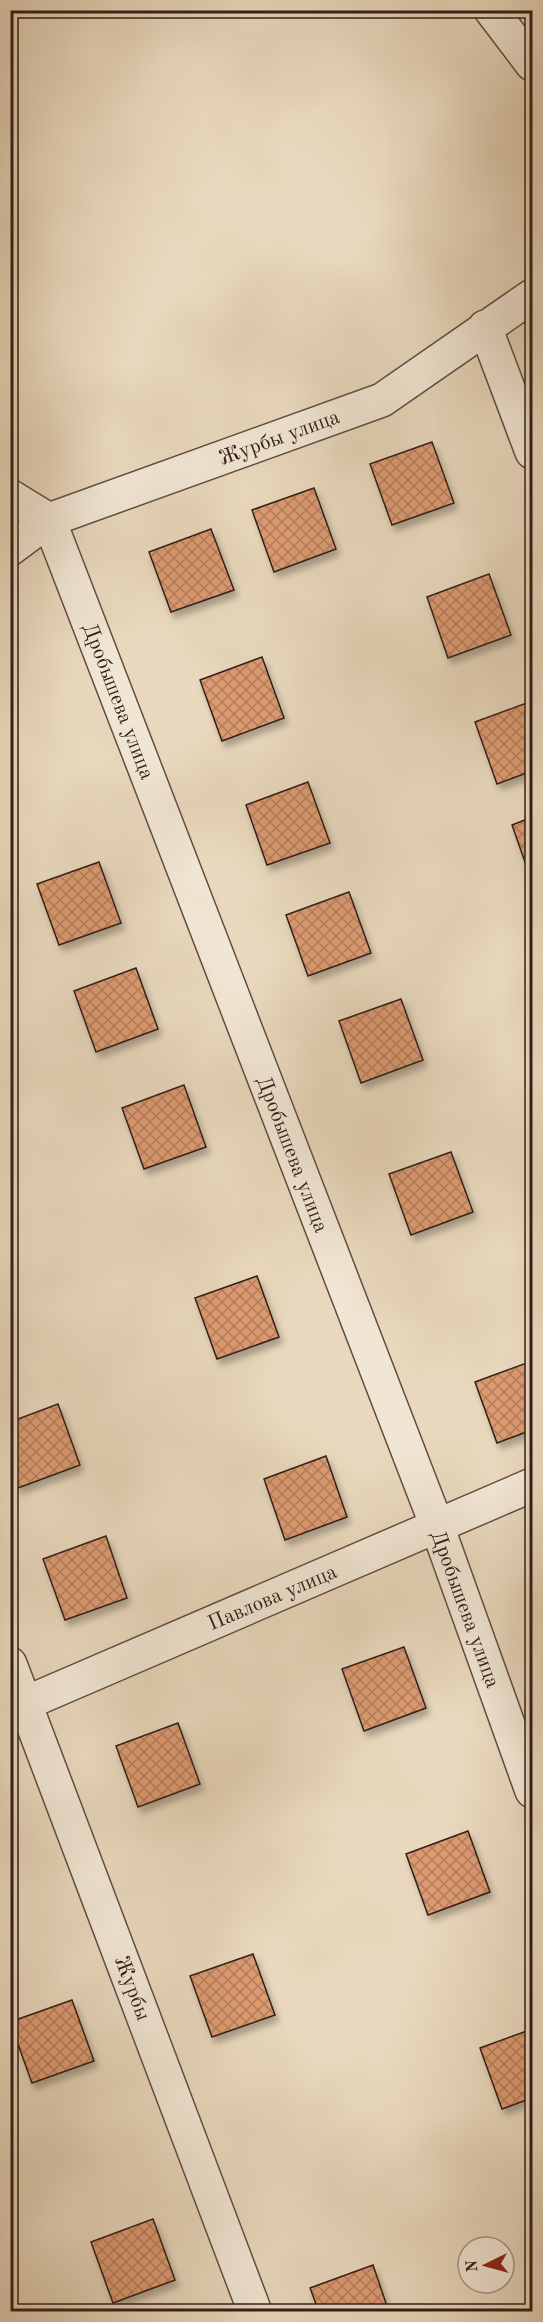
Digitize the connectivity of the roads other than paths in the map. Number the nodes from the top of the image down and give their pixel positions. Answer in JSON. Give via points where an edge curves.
{"nodes":[{"id":1,"x":491,"y":10,"type":"edge"},
{"id":2,"x":532,"y":64,"type":"edge"},
{"id":3,"x":532,"y":296,"type":"edge"},
{"id":4,"x":485,"y":327,"type":"junction"},
{"id":5,"x":532,"y":452,"type":"edge"},
{"id":6,"x":10,"y":496,"type":"edge"},
{"id":7,"x":49,"y":520,"type":"junction"},
{"id":8,"x":10,"y":549,"type":"edge"},
{"id":9,"x":532,"y":1485,"type":"edge"},
{"id":10,"x":437,"y":1526,"type":"junction"},
{"id":11,"x":10,"y":1664,"type":"edge"},
{"id":12,"x":18,"y":1705,"type":"edge"},
{"id":13,"x":532,"y":1791,"type":"edge"},
{"id":14,"x":255,"y":2312,"type":"edge"}],
"edges":[{"from":1,"to":2,"type":"street"},
{"from":3,"to":4,"type":"street","name":"Журбы улица"},
{"from":4,"to":5,"type":"street"},
{"from":4,"to":7,"type":"street","name":"Журбы улица","via":[[382,400]]},
{"from":6,"to":7,"type":"street"},
{"from":7,"to":8,"type":"street","name":"Журбы улица"},
{"from":7,"to":10,"type":"street","name":"Дробышева улица"},
{"from":9,"to":10,"type":"street","name":"Павлова улица"},
{"from":10,"to":12,"type":"street","name":"Павлова улица"},
{"from":10,"to":13,"type":"street","name":"Дробышева улица"},
{"from":11,"to":12,"type":"street","name":"Журбы"},
{"from":12,"to":14,"type":"street","name":"Журбы"}]}
